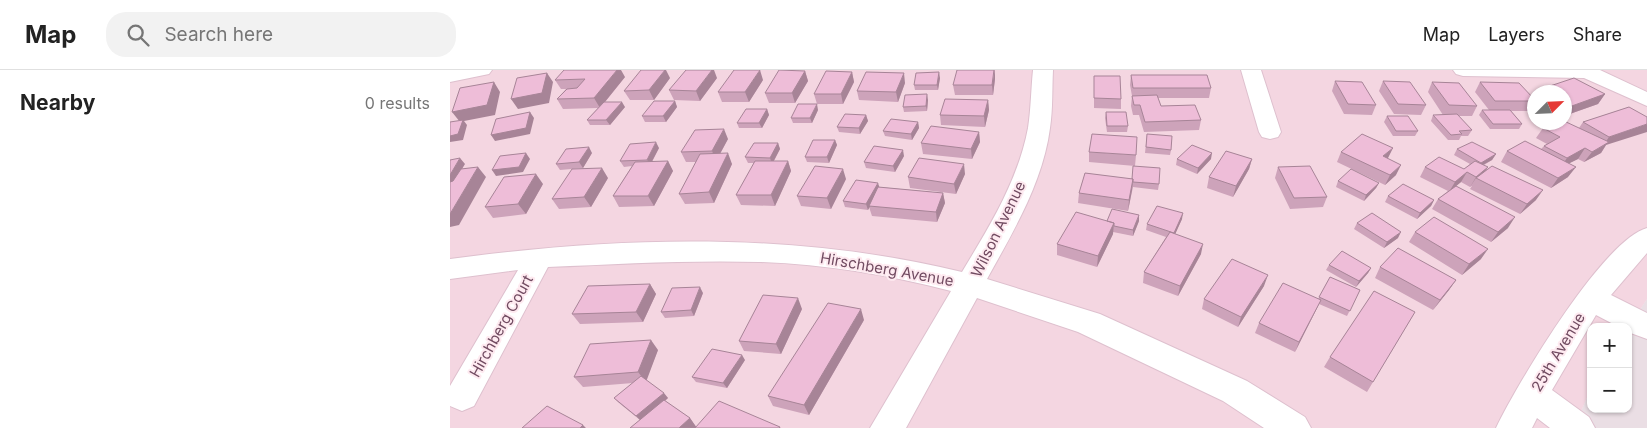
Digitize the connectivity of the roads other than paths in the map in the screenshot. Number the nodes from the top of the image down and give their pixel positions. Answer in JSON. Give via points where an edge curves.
{"nodes":[{"id":1,"x":482,"y":70,"type":"edge"},
{"id":2,"x":1043,"y":70,"type":"edge"},
{"id":3,"x":1251,"y":70,"type":"edge"},
{"id":4,"x":1464,"y":70,"type":"edge"},
{"id":5,"x":450,"y":76,"type":"edge"},
{"id":6,"x":1647,"y":100,"type":"edge"},
{"id":7,"x":1270,"y":132,"type":"dead end"},
{"id":8,"x":1647,"y":236,"type":"edge"},
{"id":9,"x":539,"y":256,"type":"junction"},
{"id":10,"x":450,"y":269,"type":"edge"},
{"id":11,"x":971,"y":285,"type":"junction"},
{"id":12,"x":1591,"y":299,"type":"junction"},
{"id":13,"x":1647,"y":327,"type":"edge"},
{"id":14,"x":1532,"y":394,"type":"junction"},
{"id":15,"x":462,"y":396,"type":"dead end"},
{"id":16,"x":888,"y":428,"type":"edge"},
{"id":17,"x":1293,"y":428,"type":"edge"},
{"id":18,"x":1514,"y":428,"type":"edge"},
{"id":19,"x":1577,"y":428,"type":"edge"}],
"edges":[{"from":1,"to":5,"type":"street"},
{"from":2,"to":11,"type":"street","name":"Wilson Avenue","via":[[1039,128],[1030,163],[1011,211]]},
{"from":3,"to":7,"type":"street"},
{"from":4,"to":6,"type":"street","via":[[1588,72]]},
{"from":8,"to":12,"type":"street","name":"25th Avenue"},
{"from":9,"to":10,"type":"street","name":"Hirschberg Avenue"},
{"from":9,"to":11,"type":"street","name":"Hirschberg Avenue","via":[[613,252],[762,252],[911,270]]},
{"from":9,"to":15,"type":"street","name":"Hirchberg Court"},
{"from":11,"to":16,"type":"street","name":"Wilson Avenue"},
{"from":11,"to":17,"type":"street","name":"Hirschberg Avenue","via":[[1089,323],[1235,391]]},
{"from":12,"to":13,"type":"street"},
{"from":12,"to":14,"type":"street","name":"25th Avenue"},
{"from":14,"to":18,"type":"street","name":"25th Avenue"},
{"from":14,"to":19,"type":"street"}]}
